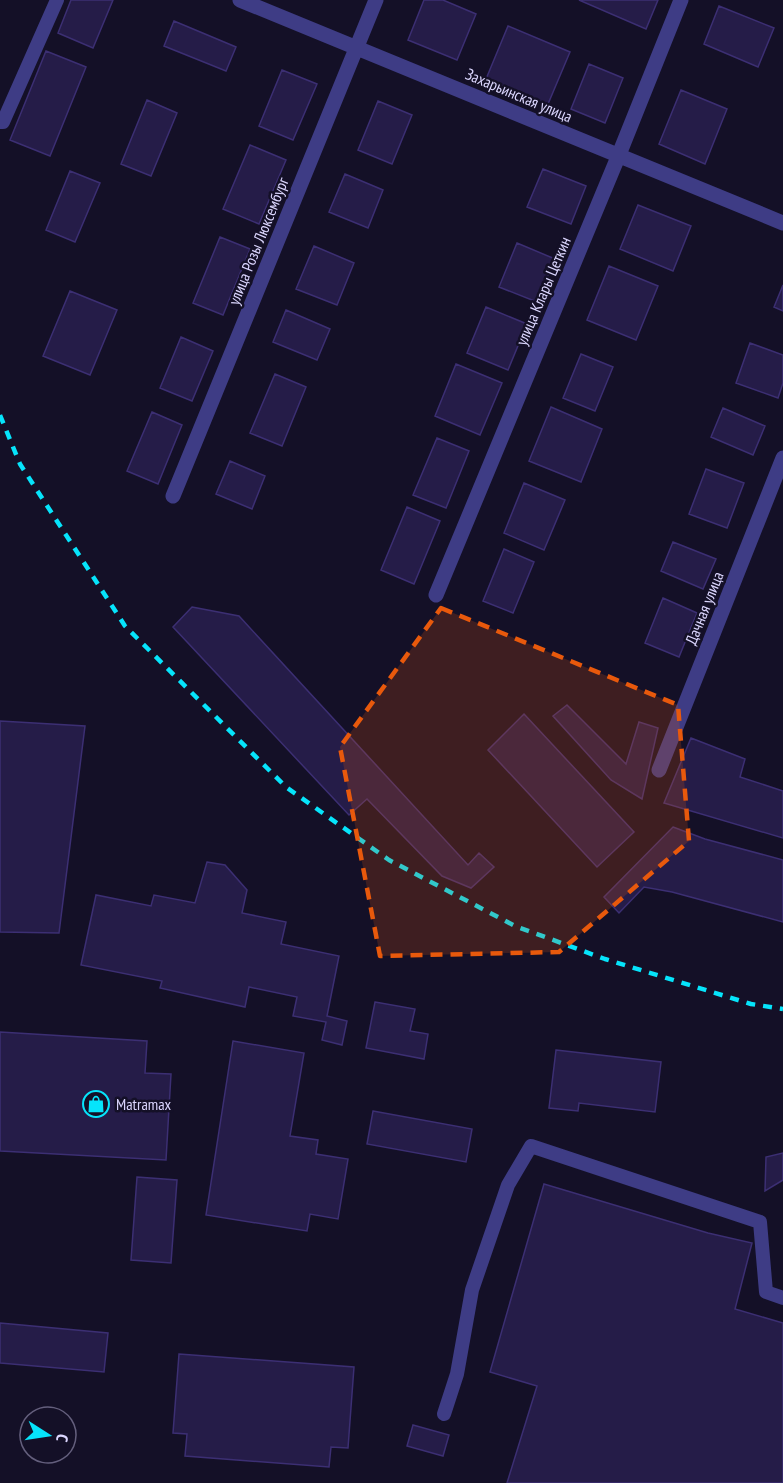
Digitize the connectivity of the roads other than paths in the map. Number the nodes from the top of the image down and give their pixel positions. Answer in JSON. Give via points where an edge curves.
{"nodes":[{"id":1,"x":57,"y":0,"type":"edge"},
{"id":2,"x":240,"y":0,"type":"edge"},
{"id":3,"x":376,"y":0,"type":"edge"},
{"id":4,"x":681,"y":0,"type":"edge"},
{"id":5,"x":357,"y":46,"type":"junction"},
{"id":6,"x":0,"y":122,"type":"edge"},
{"id":7,"x":618,"y":157,"type":"junction"},
{"id":8,"x":783,"y":223,"type":"edge"},
{"id":9,"x":783,"y":459,"type":"edge"},
{"id":10,"x":174,"y":496,"type":"dead end"},
{"id":11,"x":436,"y":595,"type":"dead end"},
{"id":12,"x":659,"y":770,"type":"dead end"},
{"id":13,"x":783,"y":1298,"type":"edge"},
{"id":14,"x":444,"y":1414,"type":"dead end"}],
"edges":[{"from":1,"to":6,"type":"lane"},
{"from":2,"to":5,"type":"street","name":"Захарьинская улица"},
{"from":3,"to":5,"type":"street","name":"улица Розы Люксембург"},
{"from":4,"to":7,"type":"street","name":"улица Клары Цеткин"},
{"from":5,"to":7,"type":"street","name":"Захарьинская улица"},
{"from":5,"to":10,"type":"street","name":"улица Розы Люксембург"},
{"from":7,"to":8,"type":"street","name":"Захарьинская улица"},
{"from":7,"to":11,"type":"street","name":"улица Клары Цеткин"},
{"from":9,"to":12,"type":"street","name":"Дачная улица"},
{"from":13,"to":14,"type":"lane","via":[[765,1292],[760,1222],[531,1146],[508,1185],[472,1290],[457,1374]]}]}
